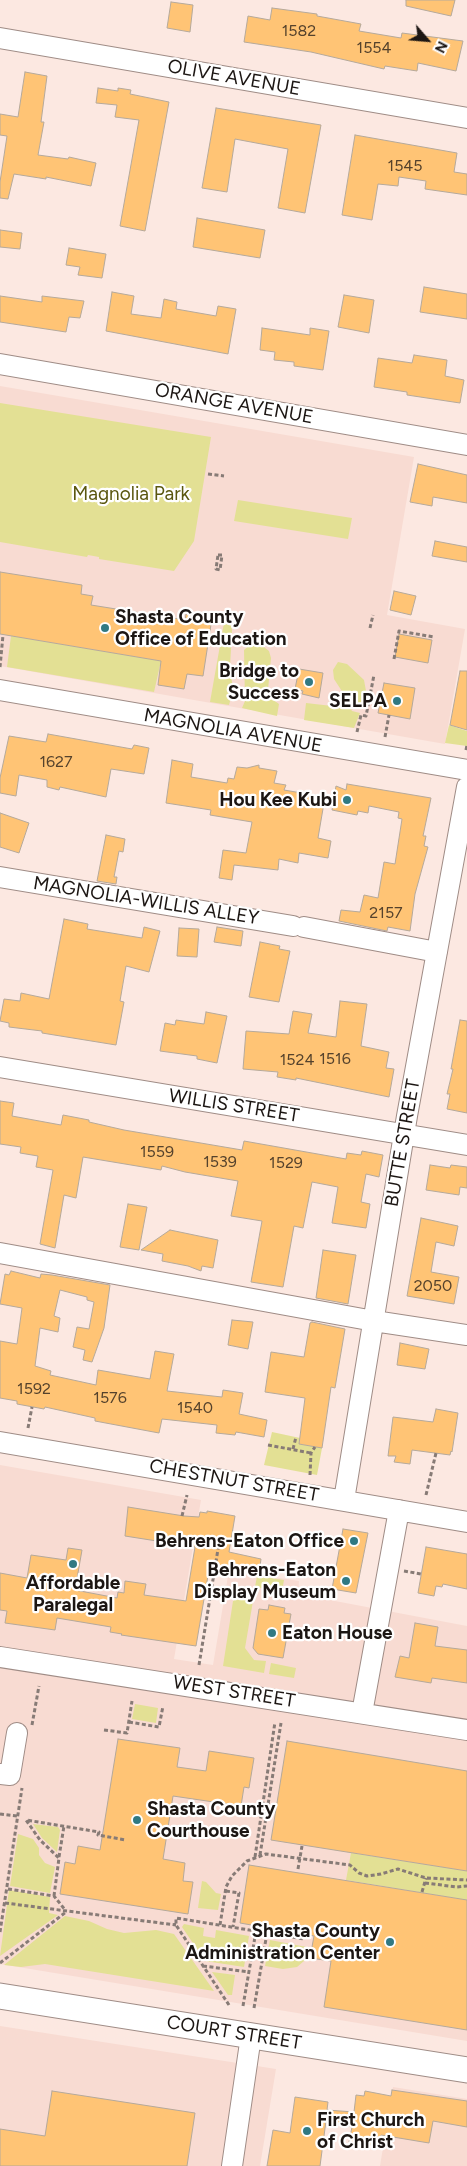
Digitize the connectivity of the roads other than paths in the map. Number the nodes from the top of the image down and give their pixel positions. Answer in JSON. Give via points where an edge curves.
{"nodes":[{"id":1,"x":0,"y":38,"type":"edge"},
{"id":2,"x":467,"y":118,"type":"edge"},
{"id":3,"x":0,"y":364,"type":"edge"},
{"id":4,"x":467,"y":445,"type":"edge"},
{"id":5,"x":0,"y":690,"type":"edge"},
{"id":6,"x":467,"y":770,"type":"edge"},
{"id":7,"x":467,"y":787,"type":"edge"},
{"id":8,"x":0,"y":877,"type":"edge"},
{"id":9,"x":437,"y":952,"type":"junction"},
{"id":10,"x":0,"y":1067,"type":"edge"},
{"id":11,"x":404,"y":1134,"type":"junction"},
{"id":12,"x":467,"y":1145,"type":"edge"},
{"id":13,"x":0,"y":1252,"type":"edge"},
{"id":14,"x":374,"y":1321,"type":"junction"},
{"id":15,"x":467,"y":1335,"type":"edge"},
{"id":16,"x":0,"y":1442,"type":"edge"},
{"id":17,"x":344,"y":1500,"type":"junction"},
{"id":18,"x":399,"y":1510,"type":"junction"},
{"id":19,"x":467,"y":1522,"type":"edge"},
{"id":20,"x":0,"y":1656,"type":"edge"},
{"id":21,"x":362,"y":1713,"type":"junction"},
{"id":22,"x":467,"y":1730,"type":"edge"},
{"id":23,"x":24,"y":1734,"type":"road end"},
{"id":24,"x":0,"y":1774,"type":"edge"},
{"id":25,"x":0,"y":1996,"type":"edge"},
{"id":26,"x":251,"y":2036,"type":"junction"},
{"id":27,"x":467,"y":2070,"type":"edge"},
{"id":28,"x":232,"y":2166,"type":"edge"}],
"edges":[{"from":1,"to":2,"type":"street","name":"OLIVE AVENUE"},
{"from":3,"to":4,"type":"street","name":"ORANGE AVENUE"},
{"from":5,"to":6,"type":"street","name":"MAGNOLIA AVENUE"},
{"from":7,"to":9,"type":"street","name":"BUTTE STREET"},
{"from":8,"to":9,"type":"street","name":"MAGNOLIA-WILLIS ALLEY"},
{"from":9,"to":11,"type":"street","name":"BUTTE STREET"},
{"from":10,"to":11,"type":"street","name":"WILLIS STREET"},
{"from":11,"to":12,"type":"street","name":"WILLIS STREET"},
{"from":11,"to":14,"type":"street","name":"BUTTE STREET"},
{"from":13,"to":14,"type":"street"},
{"from":14,"to":15,"type":"street"},
{"from":14,"to":17,"type":"street","name":"BUTTE STREET"},
{"from":16,"to":17,"type":"street","name":"CHESTNUT STREET"},
{"from":17,"to":18,"type":"street","name":"CHESTNUT STREET"},
{"from":18,"to":19,"type":"street","name":"CHESTNUT STREET"},
{"from":18,"to":21,"type":"street"},
{"from":20,"to":21,"type":"street","name":"WEST STREET"},
{"from":21,"to":22,"type":"street","name":"WEST STREET"},
{"from":23,"to":24,"type":"street","via":[[10,1775]]},
{"from":25,"to":26,"type":"main road","name":"COURT STREET"},
{"from":26,"to":27,"type":"main road","name":"COURT STREET"},
{"from":26,"to":28,"type":"street"}]}
